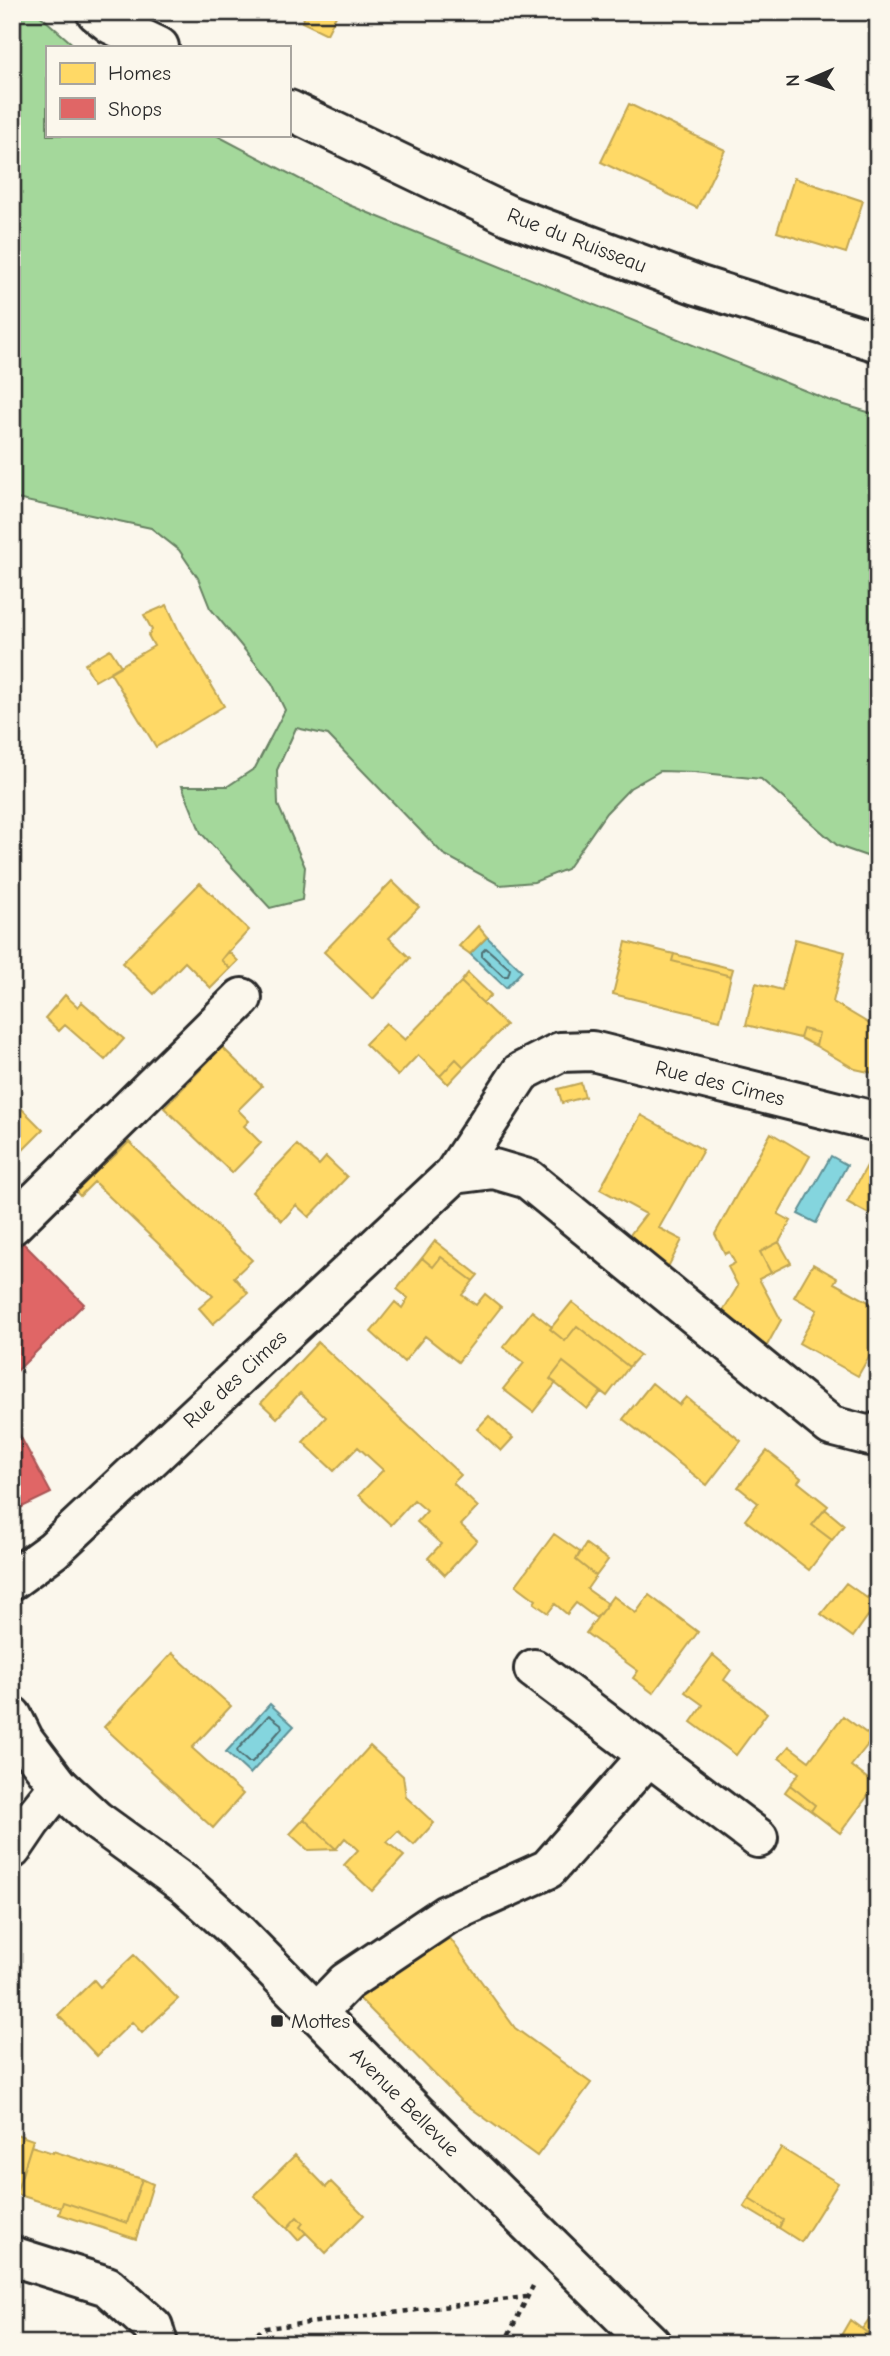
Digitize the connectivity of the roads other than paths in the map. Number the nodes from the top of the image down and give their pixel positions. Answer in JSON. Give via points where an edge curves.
{"nodes":[{"id":1,"x":96,"y":12,"type":"edge"},
{"id":2,"x":157,"y":46,"type":"edge"},
{"id":3,"x":290,"y":110,"type":"edge"},
{"id":4,"x":878,"y":342,"type":"edge"},
{"id":5,"x":242,"y":998,"type":"dead end"},
{"id":6,"x":878,"y":1122,"type":"edge"},
{"id":7,"x":454,"y":1174,"type":"junction"},
{"id":8,"x":12,"y":1225,"type":"edge"},
{"id":9,"x":878,"y":1433,"type":"edge"},
{"id":10,"x":12,"y":1580,"type":"edge"},
{"id":11,"x":534,"y":1669,"type":"dead end"},
{"id":12,"x":12,"y":1716,"type":"edge"},
{"id":13,"x":649,"y":1755,"type":"junction"},
{"id":14,"x":59,"y":1786,"type":"junction"},
{"id":15,"x":758,"y":1838,"type":"dead end"},
{"id":16,"x":12,"y":1849,"type":"edge"},
{"id":17,"x":316,"y":2013,"type":"junction"},
{"id":18,"x":12,"y":2256,"type":"edge"},
{"id":19,"x":158,"y":2344,"type":"edge"},
{"id":20,"x":651,"y":2344,"type":"edge"}],
"edges":[{"from":1,"to":2,"type":"street"},
{"from":3,"to":4,"type":"street","name":"Rue du Ruisseau","via":[[510,216],[697,285]]},
{"from":5,"to":8,"type":"street"},
{"from":6,"to":7,"type":"street","name":"Rue des Cimes","via":[[592,1051],[560,1052],[521,1072]]},
{"from":7,"to":9,"type":"street","via":[[494,1169],[528,1179],[831,1426],[870,1436]]},
{"from":7,"to":10,"type":"street","name":"Rue des Cimes","via":[[53,1550]]},
{"from":11,"to":13,"type":"street"},
{"from":12,"to":14,"type":"street","name":"Avenue Bellevue"},
{"from":13,"to":15,"type":"street"},
{"from":13,"to":17,"type":"street","via":[[548,1869],[446,1914],[346,1982]]},
{"from":14,"to":16,"type":"street"},
{"from":14,"to":17,"type":"street","name":"Avenue Bellevue","via":[[96,1820],[187,1886]]},
{"from":17,"to":20,"type":"street","name":"Avenue Bellevue"},
{"from":18,"to":19,"type":"street","via":[[107,2286],[153,2327]]}]}
